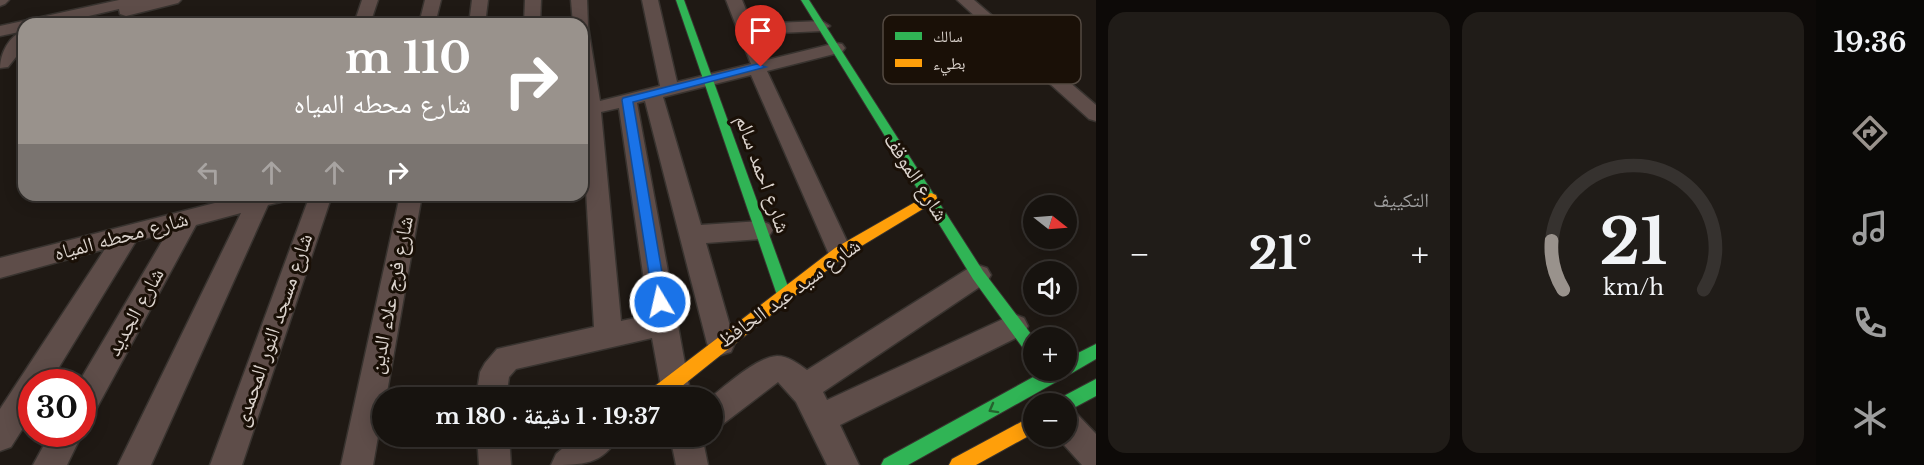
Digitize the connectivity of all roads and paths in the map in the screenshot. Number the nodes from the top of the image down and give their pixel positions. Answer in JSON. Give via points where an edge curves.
{"nodes":[{"id":1,"x":140,"y":0,"type":"edge"},
{"id":2,"x":173,"y":0,"type":"edge"},
{"id":3,"x":370,"y":0,"type":"edge"},
{"id":4,"x":433,"y":0,"type":"edge"},
{"id":5,"x":480,"y":0,"type":"edge"},
{"id":6,"x":533,"y":0,"type":"edge"},
{"id":7,"x":579,"y":0,"type":"edge"},
{"id":8,"x":650,"y":0,"type":"edge"},
{"id":9,"x":680,"y":0,"type":"edge"},
{"id":10,"x":734,"y":0,"type":"edge"},
{"id":11,"x":805,"y":0,"type":"edge"},
{"id":12,"x":965,"y":0,"type":"edge"},
{"id":13,"x":92,"y":6,"type":"edge"},
{"id":14,"x":982,"y":15,"type":"edge"},
{"id":15,"x":52,"y":18,"type":"edge"},
{"id":16,"x":96,"y":18,"type":"edge"},
{"id":17,"x":364,"y":18,"type":"edge"},
{"id":18,"x":428,"y":18,"type":"edge"},
{"id":19,"x":478,"y":18,"type":"edge"},
{"id":20,"x":532,"y":18,"type":"edge"},
{"id":21,"x":580,"y":18,"type":"edge"},
{"id":22,"x":822,"y":26,"type":"junction"},
{"id":23,"x":18,"y":27,"type":"edge"},
{"id":24,"x":745,"y":29,"type":"junction"},
{"id":25,"x":772,"y":29,"type":"junction"},
{"id":26,"x":0,"y":31,"type":"edge"},
{"id":27,"x":18,"y":37,"type":"edge"},
{"id":28,"x":0,"y":41,"type":"edge"},
{"id":29,"x":18,"y":43,"type":"edge"},
{"id":30,"x":836,"y":48,"type":"junction"},
{"id":31,"x":787,"y":59,"type":"junction"},
{"id":32,"x":2,"y":63,"type":"dead end"},
{"id":33,"x":759,"y":67,"type":"junction"},
{"id":34,"x":707,"y":82,"type":"junction"},
{"id":35,"x":1062,"y":84,"type":"edge"},
{"id":36,"x":662,"y":92,"type":"junction"},
{"id":37,"x":627,"y":100,"type":"junction"},
{"id":38,"x":588,"y":110,"type":"edge"},
{"id":39,"x":1096,"y":114,"type":"edge"},
{"id":40,"x":588,"y":121,"type":"edge"},
{"id":41,"x":932,"y":198,"type":"junction"},
{"id":42,"x":256,"y":201,"type":"edge"},
{"id":43,"x":266,"y":201,"type":"edge"},
{"id":44,"x":319,"y":201,"type":"edge"},
{"id":45,"x":410,"y":201,"type":"edge"},
{"id":46,"x":187,"y":219,"type":"junction"},
{"id":47,"x":761,"y":230,"type":"junction"},
{"id":48,"x":128,"y":234,"type":"junction"},
{"id":49,"x":692,"y":235,"type":"junction"},
{"id":50,"x":840,"y":252,"type":"junction"},
{"id":51,"x":8,"y":266,"type":"edge"},
{"id":52,"x":978,"y":275,"type":"junction"},
{"id":53,"x":0,"y":285,"type":"edge"},
{"id":54,"x":784,"y":295,"type":"junction"},
{"id":55,"x":663,"y":324,"type":"junction"},
{"id":56,"x":1014,"y":326,"type":"junction"},
{"id":57,"x":608,"y":336,"type":"junction"},
{"id":58,"x":1023,"y":337,"type":"edge"},
{"id":59,"x":721,"y":343,"type":"junction"},
{"id":60,"x":1096,"y":351,"type":"edge"},
{"id":61,"x":1077,"y":361,"type":"edge"},
{"id":62,"x":42,"y":369,"type":"edge"},
{"id":63,"x":96,"y":380,"type":"edge"},
{"id":64,"x":1040,"y":381,"type":"edge"},
{"id":65,"x":493,"y":387,"type":"edge"},
{"id":66,"x":668,"y":387,"type":"edge"},
{"id":67,"x":673,"y":387,"type":"edge"},
{"id":68,"x":1096,"y":387,"type":"edge"},
{"id":69,"x":804,"y":388,"type":"junction"},
{"id":70,"x":1077,"y":398,"type":"edge"},
{"id":71,"x":723,"y":406,"type":"edge"},
{"id":72,"x":18,"y":408,"type":"edge"},
{"id":73,"x":820,"y":419,"type":"junction"},
{"id":74,"x":1023,"y":429,"type":"edge"},
{"id":75,"x":0,"y":436,"type":"edge"},
{"id":76,"x":1077,"y":437,"type":"edge"},
{"id":77,"x":59,"y":447,"type":"edge"},
{"id":78,"x":494,"y":447,"type":"edge"},
{"id":79,"x":589,"y":447,"type":"edge"},
{"id":80,"x":688,"y":447,"type":"edge"},
{"id":81,"x":1096,"y":457,"type":"edge"},
{"id":82,"x":49,"y":465,"type":"edge"},
{"id":83,"x":134,"y":465,"type":"edge"},
{"id":84,"x":226,"y":465,"type":"edge"},
{"id":85,"x":357,"y":465,"type":"edge"},
{"id":86,"x":495,"y":465,"type":"edge"},
{"id":87,"x":567,"y":465,"type":"edge"},
{"id":88,"x":692,"y":465,"type":"edge"},
{"id":89,"x":843,"y":465,"type":"edge"},
{"id":90,"x":890,"y":465,"type":"edge"},
{"id":91,"x":958,"y":465,"type":"edge"}],
"edges":[{"from":1,"to":13,"type":"street"},
{"from":2,"to":16,"type":"street"},
{"from":3,"to":17,"type":"street"},
{"from":4,"to":18,"type":"street"},
{"from":5,"to":19,"type":"street"},
{"from":6,"to":20,"type":"street"},
{"from":7,"to":21,"type":"street"},
{"from":8,"to":36,"type":"street"},
{"from":9,"to":34,"type":"street","name":"شارع احمد سالم"},
{"from":10,"to":24,"type":"street"},
{"from":11,"to":22,"type":"street","name":"شارع الموقف"},
{"from":12,"to":14,"type":"street"},
{"from":13,"to":15,"type":"street"},
{"from":22,"to":25,"type":"street"},
{"from":22,"to":30,"type":"street","name":"شارع الموقف"},
{"from":23,"to":26,"type":"street"},
{"from":24,"to":25,"type":"street"},
{"from":24,"to":33,"type":"street"},
{"from":25,"to":31,"type":"street"},
{"from":27,"to":28,"type":"street"},
{"from":29,"to":32,"type":"street"},
{"from":30,"to":31,"type":"street"},
{"from":30,"to":41,"type":"street","name":"شارع الموقف"},
{"from":31,"to":33,"type":"street"},
{"from":33,"to":34,"type":"street"},
{"from":33,"to":50,"type":"street"},
{"from":34,"to":36,"type":"street"},
{"from":34,"to":47,"type":"street","name":"شارع احمد سالم"},
{"from":35,"to":39,"type":"street"},
{"from":36,"to":37,"type":"street"},
{"from":36,"to":49,"type":"street"},
{"from":37,"to":38,"type":"street"},
{"from":37,"to":55,"type":"street"},
{"from":40,"to":57,"type":"street"},
{"from":41,"to":50,"type":"street","name":"شارع سيد عبد الحافظ"},
{"from":41,"to":52,"type":"street","name":"شارع الموقف"},
{"from":42,"to":46,"type":"street","name":"شارع محطه المياه"},
{"from":43,"to":83,"type":"street"},
{"from":44,"to":84,"type":"street","name":"شارع مسجد النور المحمدى"},
{"from":45,"to":85,"type":"street","name":"شارع فرج علاء الدين"},
{"from":46,"to":48,"type":"street","name":"شارع محطه المياه"},
{"from":46,"to":63,"type":"street","name":"شارع الجديد"},
{"from":47,"to":49,"type":"street"},
{"from":47,"to":54,"type":"street","name":"شارع احمد سالم"},
{"from":48,"to":51,"type":"street","name":"شارع محطه المياه"},
{"from":48,"to":62,"type":"street"},
{"from":49,"to":59,"type":"street"},
{"from":50,"to":54,"type":"street","name":"شارع سيد عبد الحافظ"},
{"from":51,"to":53,"type":"street"},
{"from":52,"to":56,"type":"street","name":"شارع الموقف"},
{"from":52,"to":69,"type":"street"},
{"from":54,"to":59,"type":"street","name":"شارع سيد عبد الحافظ"},
{"from":55,"to":57,"type":"street"},
{"from":55,"to":66,"type":"street"},
{"from":56,"to":58,"type":"street","name":"شارع الموقف"},
{"from":56,"to":73,"type":"street"},
{"from":57,"to":65,"type":"street","via":[[507,358],[495,372]]},
{"from":59,"to":67,"type":"street","name":"شارع سيد عبد الحافظ"},
{"from":60,"to":61,"type":"street"},
{"from":64,"to":90,"type":"street","one_way":true},
{"from":68,"to":70,"type":"street"},
{"from":69,"to":71,"type":"street","via":[[793,374],[778,369]]},
{"from":69,"to":73,"type":"street"},
{"from":72,"to":75,"type":"street"},
{"from":73,"to":89,"type":"street"},
{"from":74,"to":91,"type":"street"},
{"from":76,"to":81,"type":"street"},
{"from":77,"to":82,"type":"street"},
{"from":78,"to":86,"type":"street"},
{"from":79,"to":87,"type":"street"},
{"from":80,"to":88,"type":"street"}]}
